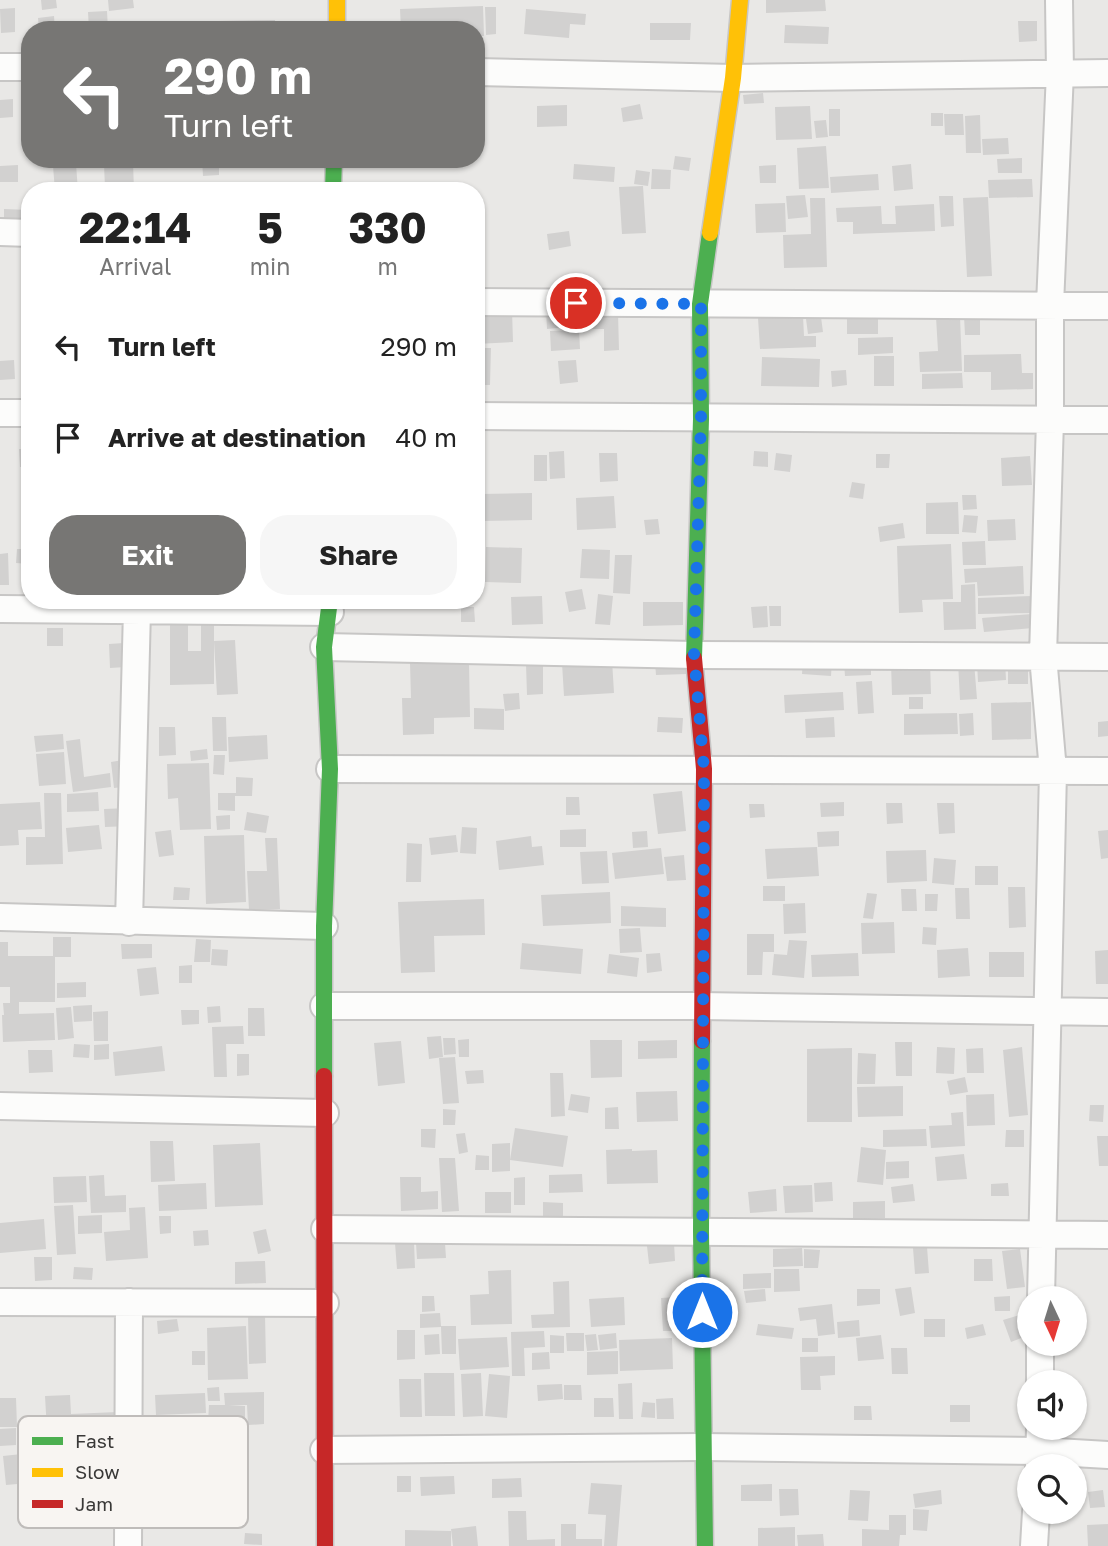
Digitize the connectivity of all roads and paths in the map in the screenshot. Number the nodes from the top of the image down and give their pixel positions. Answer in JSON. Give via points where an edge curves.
{"nodes":[{"id":1,"x":337,"y":0,"type":"edge"},
{"id":2,"x":740,"y":0,"type":"edge"},
{"id":3,"x":1059,"y":0,"type":"edge"},
{"id":4,"x":337,"y":21,"type":"edge"},
{"id":5,"x":0,"y":67,"type":"edge"},
{"id":6,"x":21,"y":67,"type":"edge"},
{"id":7,"x":485,"y":72,"type":"edge"},
{"id":8,"x":1060,"y":72,"type":"junction"},
{"id":9,"x":1108,"y":73,"type":"edge"},
{"id":10,"x":733,"y":78,"type":"junction"},
{"id":11,"x":0,"y":232,"type":"edge"},
{"id":12,"x":21,"y":233,"type":"edge"},
{"id":13,"x":485,"y":302,"type":"edge"},
{"id":14,"x":701,"y":304,"type":"junction"},
{"id":15,"x":1049,"y":305,"type":"junction"},
{"id":16,"x":1108,"y":306,"type":"edge"},
{"id":17,"x":0,"y":413,"type":"edge"},
{"id":18,"x":21,"y":413,"type":"edge"},
{"id":19,"x":485,"y":416,"type":"edge"},
{"id":20,"x":701,"y":419,"type":"junction"},
{"id":21,"x":1050,"y":420,"type":"junction"},
{"id":22,"x":1108,"y":420,"type":"edge"},
{"id":23,"x":0,"y":609,"type":"edge"},
{"id":24,"x":185,"y":609,"type":"edge"},
{"id":25,"x":330,"y":609,"type":"edge"},
{"id":26,"x":137,"y":610,"type":"junction"},
{"id":27,"x":324,"y":647,"type":"junction"},
{"id":28,"x":694,"y":655,"type":"junction"},
{"id":29,"x":1043,"y":656,"type":"junction"},
{"id":30,"x":1108,"y":657,"type":"edge"},
{"id":31,"x":330,"y":769,"type":"junction"},
{"id":32,"x":704,"y":769,"type":"junction"},
{"id":33,"x":1053,"y":771,"type":"junction"},
{"id":34,"x":1108,"y":771,"type":"edge"},
{"id":35,"x":0,"y":917,"type":"edge"},
{"id":36,"x":129,"y":922,"type":"junction"},
{"id":37,"x":324,"y":926,"type":"junction"},
{"id":38,"x":324,"y":1006,"type":"junction"},
{"id":39,"x":701,"y":1006,"type":"junction"},
{"id":40,"x":1046,"y":1010,"type":"junction"},
{"id":41,"x":1108,"y":1012,"type":"edge"},
{"id":42,"x":0,"y":1106,"type":"edge"},
{"id":43,"x":325,"y":1113,"type":"junction"},
{"id":44,"x":325,"y":1228,"type":"junction"},
{"id":45,"x":701,"y":1231,"type":"junction"},
{"id":46,"x":1041,"y":1234,"type":"junction"},
{"id":47,"x":1108,"y":1235,"type":"edge"},
{"id":48,"x":1041,"y":1286,"type":"edge"},
{"id":49,"x":0,"y":1302,"type":"edge"},
{"id":50,"x":129,"y":1302,"type":"junction"},
{"id":51,"x":324,"y":1303,"type":"junction"},
{"id":52,"x":129,"y":1416,"type":"edge"},
{"id":53,"x":703,"y":1447,"type":"junction"},
{"id":54,"x":1040,"y":1449,"type":"edge"},
{"id":55,"x":324,"y":1450,"type":"junction"},
{"id":56,"x":1108,"y":1455,"type":"edge"},
{"id":57,"x":1035,"y":1524,"type":"edge"},
{"id":58,"x":128,"y":1528,"type":"edge"},
{"id":59,"x":128,"y":1546,"type":"edge"},
{"id":60,"x":325,"y":1546,"type":"edge"},
{"id":61,"x":705,"y":1546,"type":"edge"},
{"id":62,"x":1034,"y":1546,"type":"edge"}],
"edges":[{"from":1,"to":4,"type":"street"},
{"from":2,"to":10,"type":"street"},
{"from":3,"to":8,"type":"street"},
{"from":5,"to":6,"type":"street"},
{"from":7,"to":10,"type":"street"},
{"from":8,"to":9,"type":"street"},
{"from":8,"to":10,"type":"street"},
{"from":8,"to":15,"type":"street"},
{"from":10,"to":14,"type":"street"},
{"from":11,"to":12,"type":"street"},
{"from":13,"to":14,"type":"street"},
{"from":14,"to":15,"type":"street"},
{"from":14,"to":20,"type":"street"},
{"from":15,"to":16,"type":"street"},
{"from":15,"to":21,"type":"street"},
{"from":17,"to":18,"type":"street"},
{"from":19,"to":20,"type":"street"},
{"from":20,"to":21,"type":"street"},
{"from":20,"to":28,"type":"street"},
{"from":21,"to":22,"type":"street"},
{"from":21,"to":29,"type":"street"},
{"from":23,"to":26,"type":"street"},
{"from":24,"to":26,"type":"street"},
{"from":25,"to":27,"type":"street"},
{"from":26,"to":36,"type":"street"},
{"from":27,"to":28,"type":"street"},
{"from":27,"to":31,"type":"street"},
{"from":28,"to":29,"type":"street"},
{"from":28,"to":32,"type":"street"},
{"from":29,"to":30,"type":"street"},
{"from":29,"to":33,"type":"street"},
{"from":31,"to":32,"type":"street"},
{"from":31,"to":37,"type":"street"},
{"from":32,"to":33,"type":"street"},
{"from":32,"to":39,"type":"street"},
{"from":33,"to":34,"type":"street"},
{"from":33,"to":40,"type":"street"},
{"from":35,"to":36,"type":"street"},
{"from":36,"to":37,"type":"street"},
{"from":37,"to":38,"type":"street"},
{"from":38,"to":39,"type":"street"},
{"from":38,"to":43,"type":"street"},
{"from":39,"to":40,"type":"street"},
{"from":39,"to":45,"type":"street"},
{"from":40,"to":41,"type":"street"},
{"from":40,"to":46,"type":"street"},
{"from":42,"to":43,"type":"street"},
{"from":43,"to":44,"type":"street"},
{"from":44,"to":45,"type":"street"},
{"from":44,"to":51,"type":"street"},
{"from":45,"to":46,"type":"street"},
{"from":45,"to":53,"type":"street"},
{"from":46,"to":47,"type":"street"},
{"from":46,"to":48,"type":"street"},
{"from":49,"to":50,"type":"street"},
{"from":50,"to":51,"type":"street"},
{"from":50,"to":52,"type":"street"},
{"from":51,"to":55,"type":"street"},
{"from":53,"to":54,"type":"street"},
{"from":53,"to":55,"type":"street"},
{"from":53,"to":61,"type":"street"},
{"from":54,"to":56,"type":"street"},
{"from":55,"to":60,"type":"street"},
{"from":57,"to":62,"type":"street"},
{"from":58,"to":59,"type":"street"}]}
